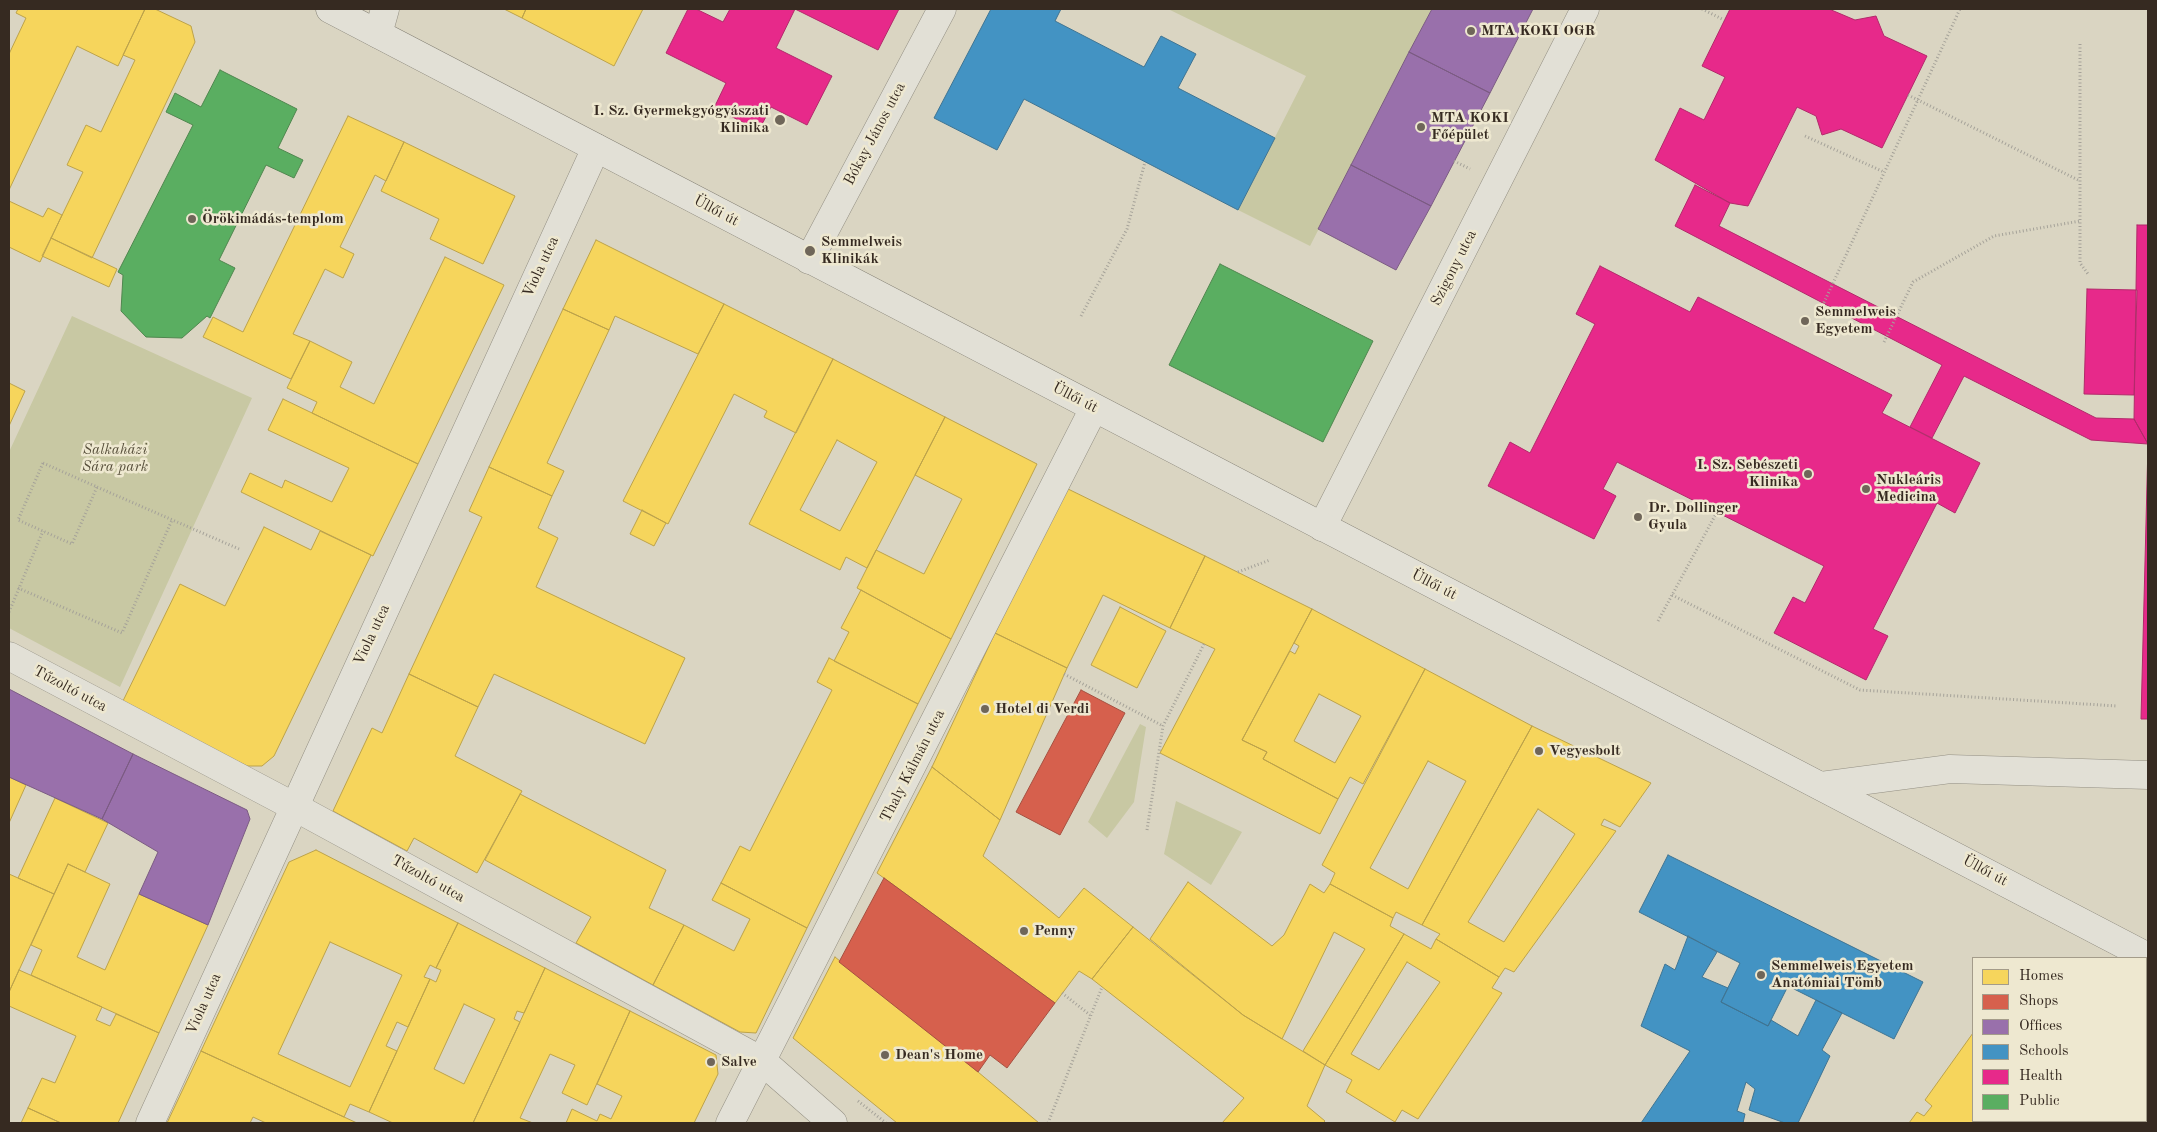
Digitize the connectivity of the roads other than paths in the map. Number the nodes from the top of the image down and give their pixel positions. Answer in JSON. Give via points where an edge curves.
{"nodes":[{"id":1,"x":330,"y":9,"type":"edge"},
{"id":2,"x":942,"y":9,"type":"edge"},
{"id":3,"x":1585,"y":9,"type":"edge"},
{"id":4,"x":381,"y":22,"type":"edge"},
{"id":5,"x":596,"y":148,"type":"junction"},
{"id":6,"x":810,"y":260,"type":"junction"},
{"id":7,"x":1094,"y":408,"type":"junction"},
{"id":8,"x":1322,"y":527,"type":"junction"},
{"id":9,"x":9,"y":656,"type":"edge"},
{"id":10,"x":2148,"y":775,"type":"edge"},
{"id":11,"x":1821,"y":786,"type":"junction"},
{"id":12,"x":294,"y":806,"type":"junction"},
{"id":13,"x":2148,"y":957,"type":"edge"},
{"id":14,"x":762,"y":1061,"type":"junction"},
{"id":15,"x":150,"y":1123,"type":"edge"},
{"id":16,"x":730,"y":1123,"type":"edge"},
{"id":17,"x":833,"y":1123,"type":"edge"}],
"edges":[{"from":1,"to":4,"type":"street","name":"Üllői út"},
{"from":2,"to":6,"type":"street","name":"Bókay János utca"},
{"from":3,"to":8,"type":"street","name":"Szigony utca"},
{"from":4,"to":5,"type":"street","name":"Üllői út"},
{"from":5,"to":6,"type":"street","name":"Üllői út"},
{"from":5,"to":12,"type":"street","name":"Viola utca"},
{"from":6,"to":7,"type":"street","name":"Üllői út"},
{"from":7,"to":8,"type":"street","name":"Üllői út"},
{"from":7,"to":14,"type":"street","name":"Thaly Kálmán utca"},
{"from":8,"to":11,"type":"street","name":"Üllői út"},
{"from":9,"to":12,"type":"street","name":"Tűzoltó utca"},
{"from":10,"to":11,"type":"street","via":[[1950,769]]},
{"from":11,"to":13,"type":"street","name":"Üllői út"},
{"from":12,"to":14,"type":"street","name":"Tűzoltó utca"},
{"from":12,"to":15,"type":"street","name":"Viola utca"},
{"from":14,"to":16,"type":"street","name":"Thaly Kálmán utca"},
{"from":14,"to":17,"type":"street","name":"Tűzoltó utca"}]}
